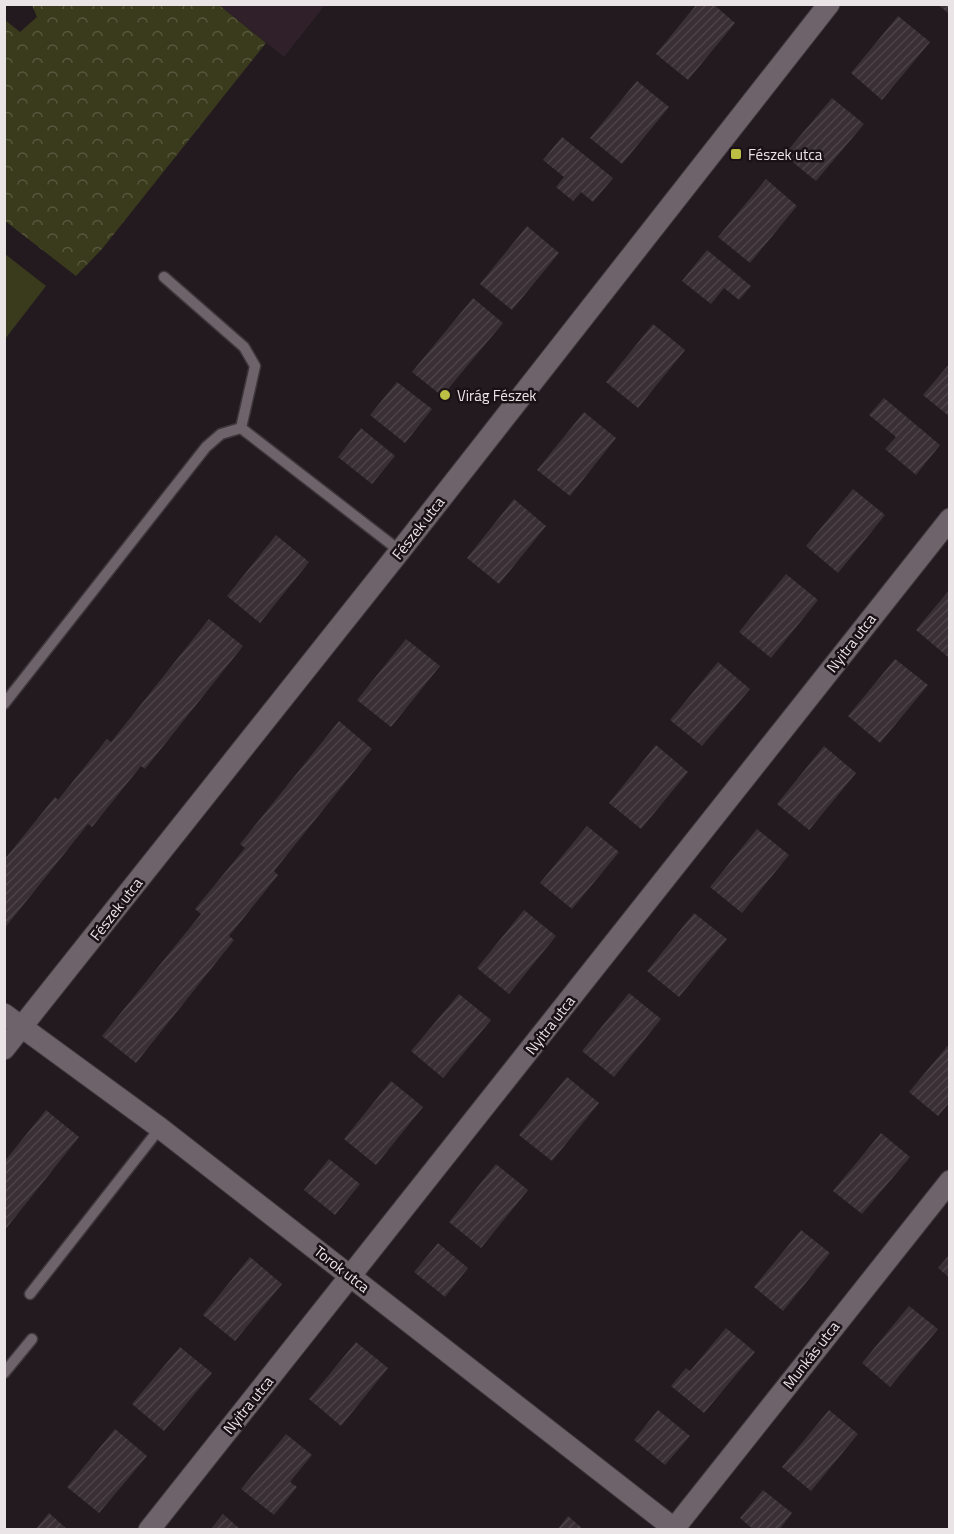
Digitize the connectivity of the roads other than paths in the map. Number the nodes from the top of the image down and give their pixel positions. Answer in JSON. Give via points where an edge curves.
{"nodes":[{"id":1,"x":829,"y":4,"type":"edge"},
{"id":2,"x":164,"y":277,"type":"dead end"},
{"id":3,"x":241,"y":428,"type":"junction"},
{"id":4,"x":950,"y":519,"type":"edge"},
{"id":5,"x":400,"y":551,"type":"junction"},
{"id":6,"x":4,"y":704,"type":"edge"},
{"id":7,"x":4,"y":1014,"type":"edge"},
{"id":8,"x":21,"y":1028,"type":"junction"},
{"id":9,"x":4,"y":1049,"type":"edge"},
{"id":10,"x":160,"y":1128,"type":"junction"},
{"id":11,"x":950,"y":1181,"type":"edge"},
{"id":12,"x":351,"y":1276,"type":"junction"},
{"id":13,"x":30,"y":1294,"type":"dead end"},
{"id":14,"x":32,"y":1339,"type":"dead end"},
{"id":15,"x":4,"y":1373,"type":"edge"},
{"id":16,"x":674,"y":1529,"type":"edge"},
{"id":17,"x":149,"y":1530,"type":"edge"}],
"edges":[{"from":1,"to":5,"type":"street","name":"Fészek utca"},
{"from":2,"to":3,"type":"lane","via":[[244,347],[255,366]]},
{"from":3,"to":5,"type":"lane"},
{"from":3,"to":6,"type":"lane","via":[[221,434],[206,447]]},
{"from":4,"to":12,"type":"street","name":"Nyitra utca"},
{"from":5,"to":8,"type":"street","name":"Fészek utca"},
{"from":7,"to":8,"type":"street","name":"Torok utca"},
{"from":8,"to":9,"type":"street","name":"Fészek utca"},
{"from":8,"to":10,"type":"street","name":"Torok utca"},
{"from":10,"to":12,"type":"street","name":"Torok utca"},
{"from":10,"to":13,"type":"lane"},
{"from":11,"to":16,"type":"street","name":"Munkás utca"},
{"from":12,"to":16,"type":"street","name":"Torok utca"},
{"from":12,"to":17,"type":"street","name":"Nyitra utca"},
{"from":14,"to":15,"type":"lane"}]}
